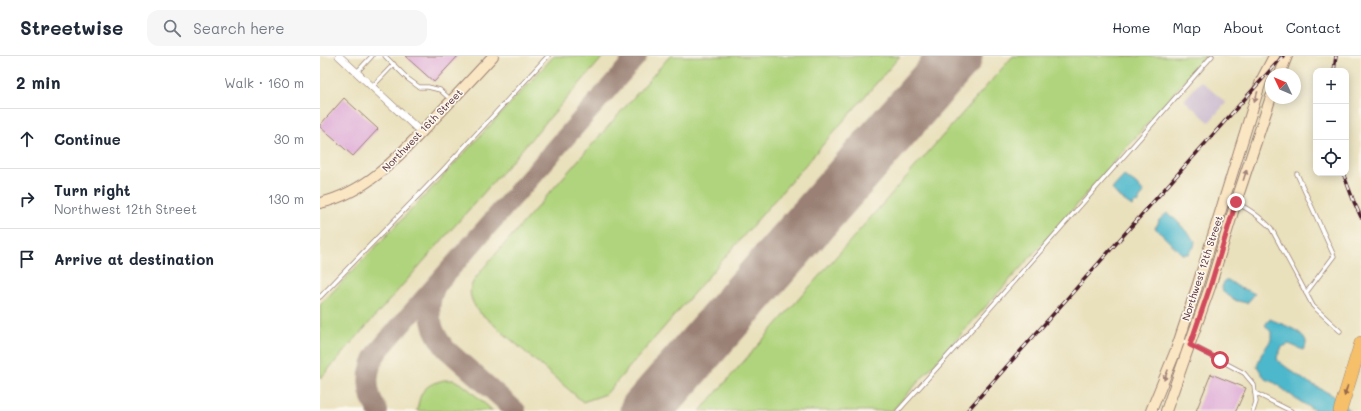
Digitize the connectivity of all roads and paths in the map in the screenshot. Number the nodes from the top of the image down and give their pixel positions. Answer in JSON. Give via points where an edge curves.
{"nodes":[{"id":1,"x":339,"y":56,"type":"edge"},
{"id":2,"x":372,"y":56,"type":"edge"},
{"id":3,"x":385,"y":56,"type":"edge"},
{"id":4,"x":493,"y":56,"type":"edge"},
{"id":5,"x":548,"y":56,"type":"edge"},
{"id":6,"x":1212,"y":56,"type":"edge"},
{"id":7,"x":1274,"y":56,"type":"edge"},
{"id":8,"x":1287,"y":56,"type":"edge"},
{"id":9,"x":394,"y":64,"type":"junction"},
{"id":10,"x":1282,"y":68,"type":"edge"},
{"id":11,"x":357,"y":72,"type":"junction"},
{"id":12,"x":372,"y":86,"type":"junction"},
{"id":13,"x":452,"y":101,"type":"junction"},
{"id":14,"x":1269,"y":104,"type":"edge"},
{"id":15,"x":422,"y":133,"type":"junction"},
{"id":16,"x":1297,"y":174,"type":"dead end"},
{"id":17,"x":1224,"y":199,"type":"junction"},
{"id":18,"x":1236,"y":202,"type":"junction"},
{"id":19,"x":320,"y":203,"type":"edge"},
{"id":20,"x":1306,"y":293,"type":"junction"},
{"id":21,"x":320,"y":298,"type":"edge"},
{"id":22,"x":1340,"y":331,"type":"dead end"},
{"id":23,"x":1179,"y":339,"type":"junction"},
{"id":24,"x":1361,"y":343,"type":"edge"},
{"id":25,"x":1190,"y":345,"type":"junction"},
{"id":26,"x":1255,"y":393,"type":"junction"},
{"id":27,"x":898,"y":411,"type":"edge"},
{"id":28,"x":1151,"y":411,"type":"edge"},
{"id":29,"x":1166,"y":411,"type":"edge"},
{"id":30,"x":1253,"y":411,"type":"edge"},
{"id":31,"x":1291,"y":411,"type":"edge"},
{"id":32,"x":1340,"y":411,"type":"edge"}],
"edges":[{"from":1,"to":11,"type":"street"},
{"from":2,"to":11,"type":"lane"},
{"from":3,"to":9,"type":"lane"},
{"from":4,"to":13,"type":"main road","name":"Northwest 16th Street"},
{"from":5,"to":21,"type":"lane"},
{"from":6,"to":27,"type":"lane"},
{"from":7,"to":17,"type":"main road","name":"Northwest 12th Street","one_way":true,"via":[[1261,81]]},
{"from":8,"to":10,"type":"main road"},
{"from":9,"to":12,"type":"lane"},
{"from":9,"to":13,"type":"lane","via":[[419,87],[440,90]]},
{"from":11,"to":12,"type":"street"},
{"from":12,"to":15,"type":"street"},
{"from":13,"to":15,"type":"main road","name":"Northwest 16th Street"},
{"from":18,"to":14,"type":"main road","name":"Northwest 12th Street","one_way":true},
{"from":15,"to":19,"type":"main road","name":"Northwest 16th Street","via":[[376,177],[346,194]]},
{"from":16,"to":20,"type":"lane","via":[[1334,256]]},
{"from":17,"to":18,"type":"lane"},
{"from":17,"to":23,"type":"main road","name":"Northwest 12th Street"},
{"from":18,"to":20,"type":"lane","via":[[1271,228]]},
{"from":18,"to":25,"type":"main road","name":"Northwest 12th Street"},
{"from":20,"to":22,"type":"lane","via":[[1313,306]]},
{"from":23,"to":25,"type":"lane"},
{"from":23,"to":28,"type":"main road","name":"Northwest 12th Street","one_way":true},
{"from":24,"to":32,"type":"highway","one_way":true},
{"from":25,"to":26,"type":"lane","via":[[1244,373],[1254,385]]},
{"from":25,"to":29,"type":"main road","name":"Northwest 12th Street"},
{"from":26,"to":30,"type":"lane"},
{"from":26,"to":31,"type":"lane"}]}
